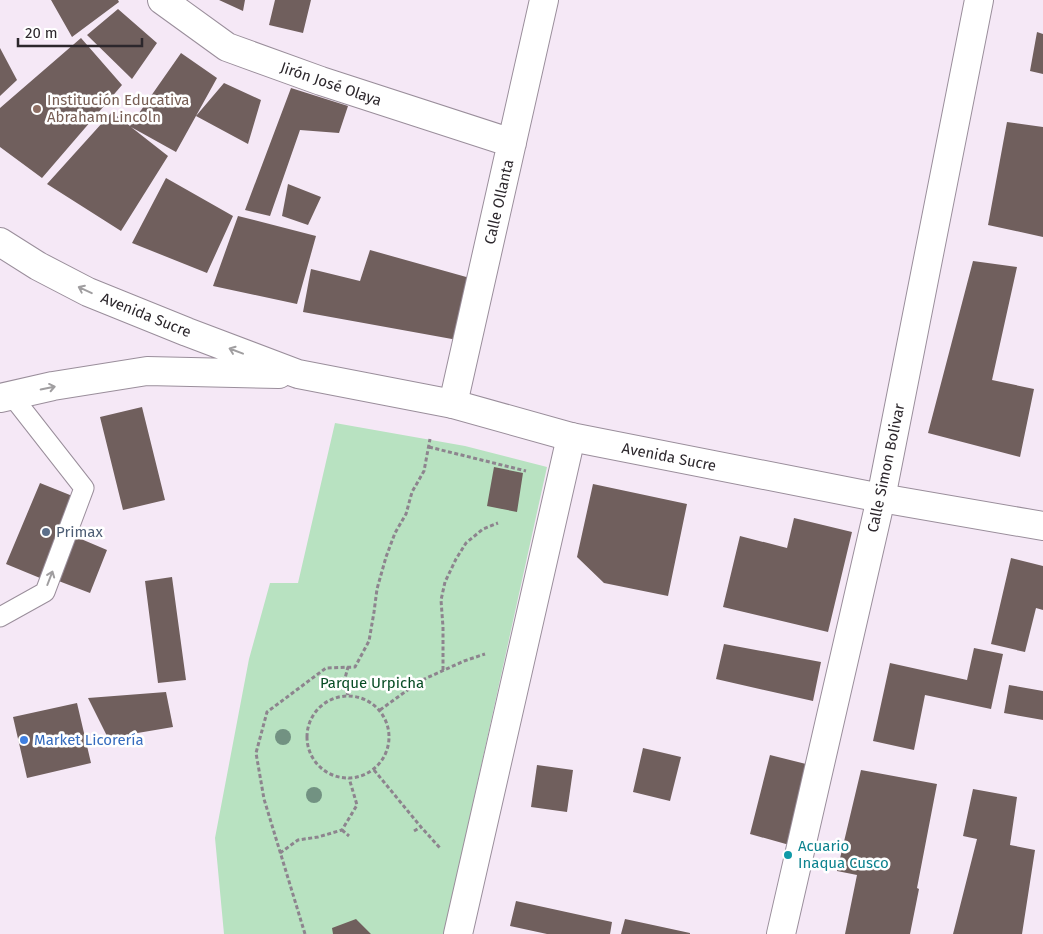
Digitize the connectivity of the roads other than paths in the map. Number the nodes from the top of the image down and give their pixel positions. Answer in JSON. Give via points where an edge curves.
{"nodes":[{"id":1,"x":162,"y":0,"type":"edge"},
{"id":2,"x":544,"y":0,"type":"edge"},
{"id":3,"x":979,"y":0,"type":"edge"},
{"id":4,"x":512,"y":143,"type":"junction"},
{"id":5,"x":0,"y":242,"type":"edge"},
{"id":6,"x":298,"y":374,"type":"junction"},
{"id":7,"x":6,"y":397,"type":"edge"},
{"id":8,"x":454,"y":404,"type":"junction"},
{"id":9,"x":571,"y":437,"type":"junction"},
{"id":10,"x":881,"y":498,"type":"junction"},
{"id":11,"x":1043,"y":526,"type":"edge"},
{"id":12,"x":0,"y":617,"type":"edge"},
{"id":13,"x":458,"y":934,"type":"edge"},
{"id":14,"x":781,"y":934,"type":"edge"}],
"edges":[{"from":1,"to":4,"type":"street","name":"Jirón José Olaya","via":[[227,47],[321,82]]},
{"from":2,"to":4,"type":"street","name":"Calle Ollanta"},
{"from":3,"to":10,"type":"street","name":"Calle Simon Bolivar"},
{"from":4,"to":8,"type":"street","name":"Calle Ollanta"},
{"from":6,"to":5,"type":"street","name":"Avenida Sucre","one_way":true,"via":[[88,292]]},
{"from":7,"to":6,"type":"street","name":"Avenida Sucre","one_way":true,"via":[[147,371]]},
{"from":6,"to":8,"type":"street","name":"Avenida Sucre"},
{"from":12,"to":7,"type":"lane","one_way":true,"via":[[44,592],[84,488]]},
{"from":8,"to":9,"type":"street","name":"Avenida Sucre"},
{"from":9,"to":10,"type":"street","name":"Avenida Sucre"},
{"from":9,"to":13,"type":"street"},
{"from":10,"to":11,"type":"street","name":"Avenida Sucre"},
{"from":10,"to":14,"type":"street","name":"Calle Simon Bolivar"}]}
